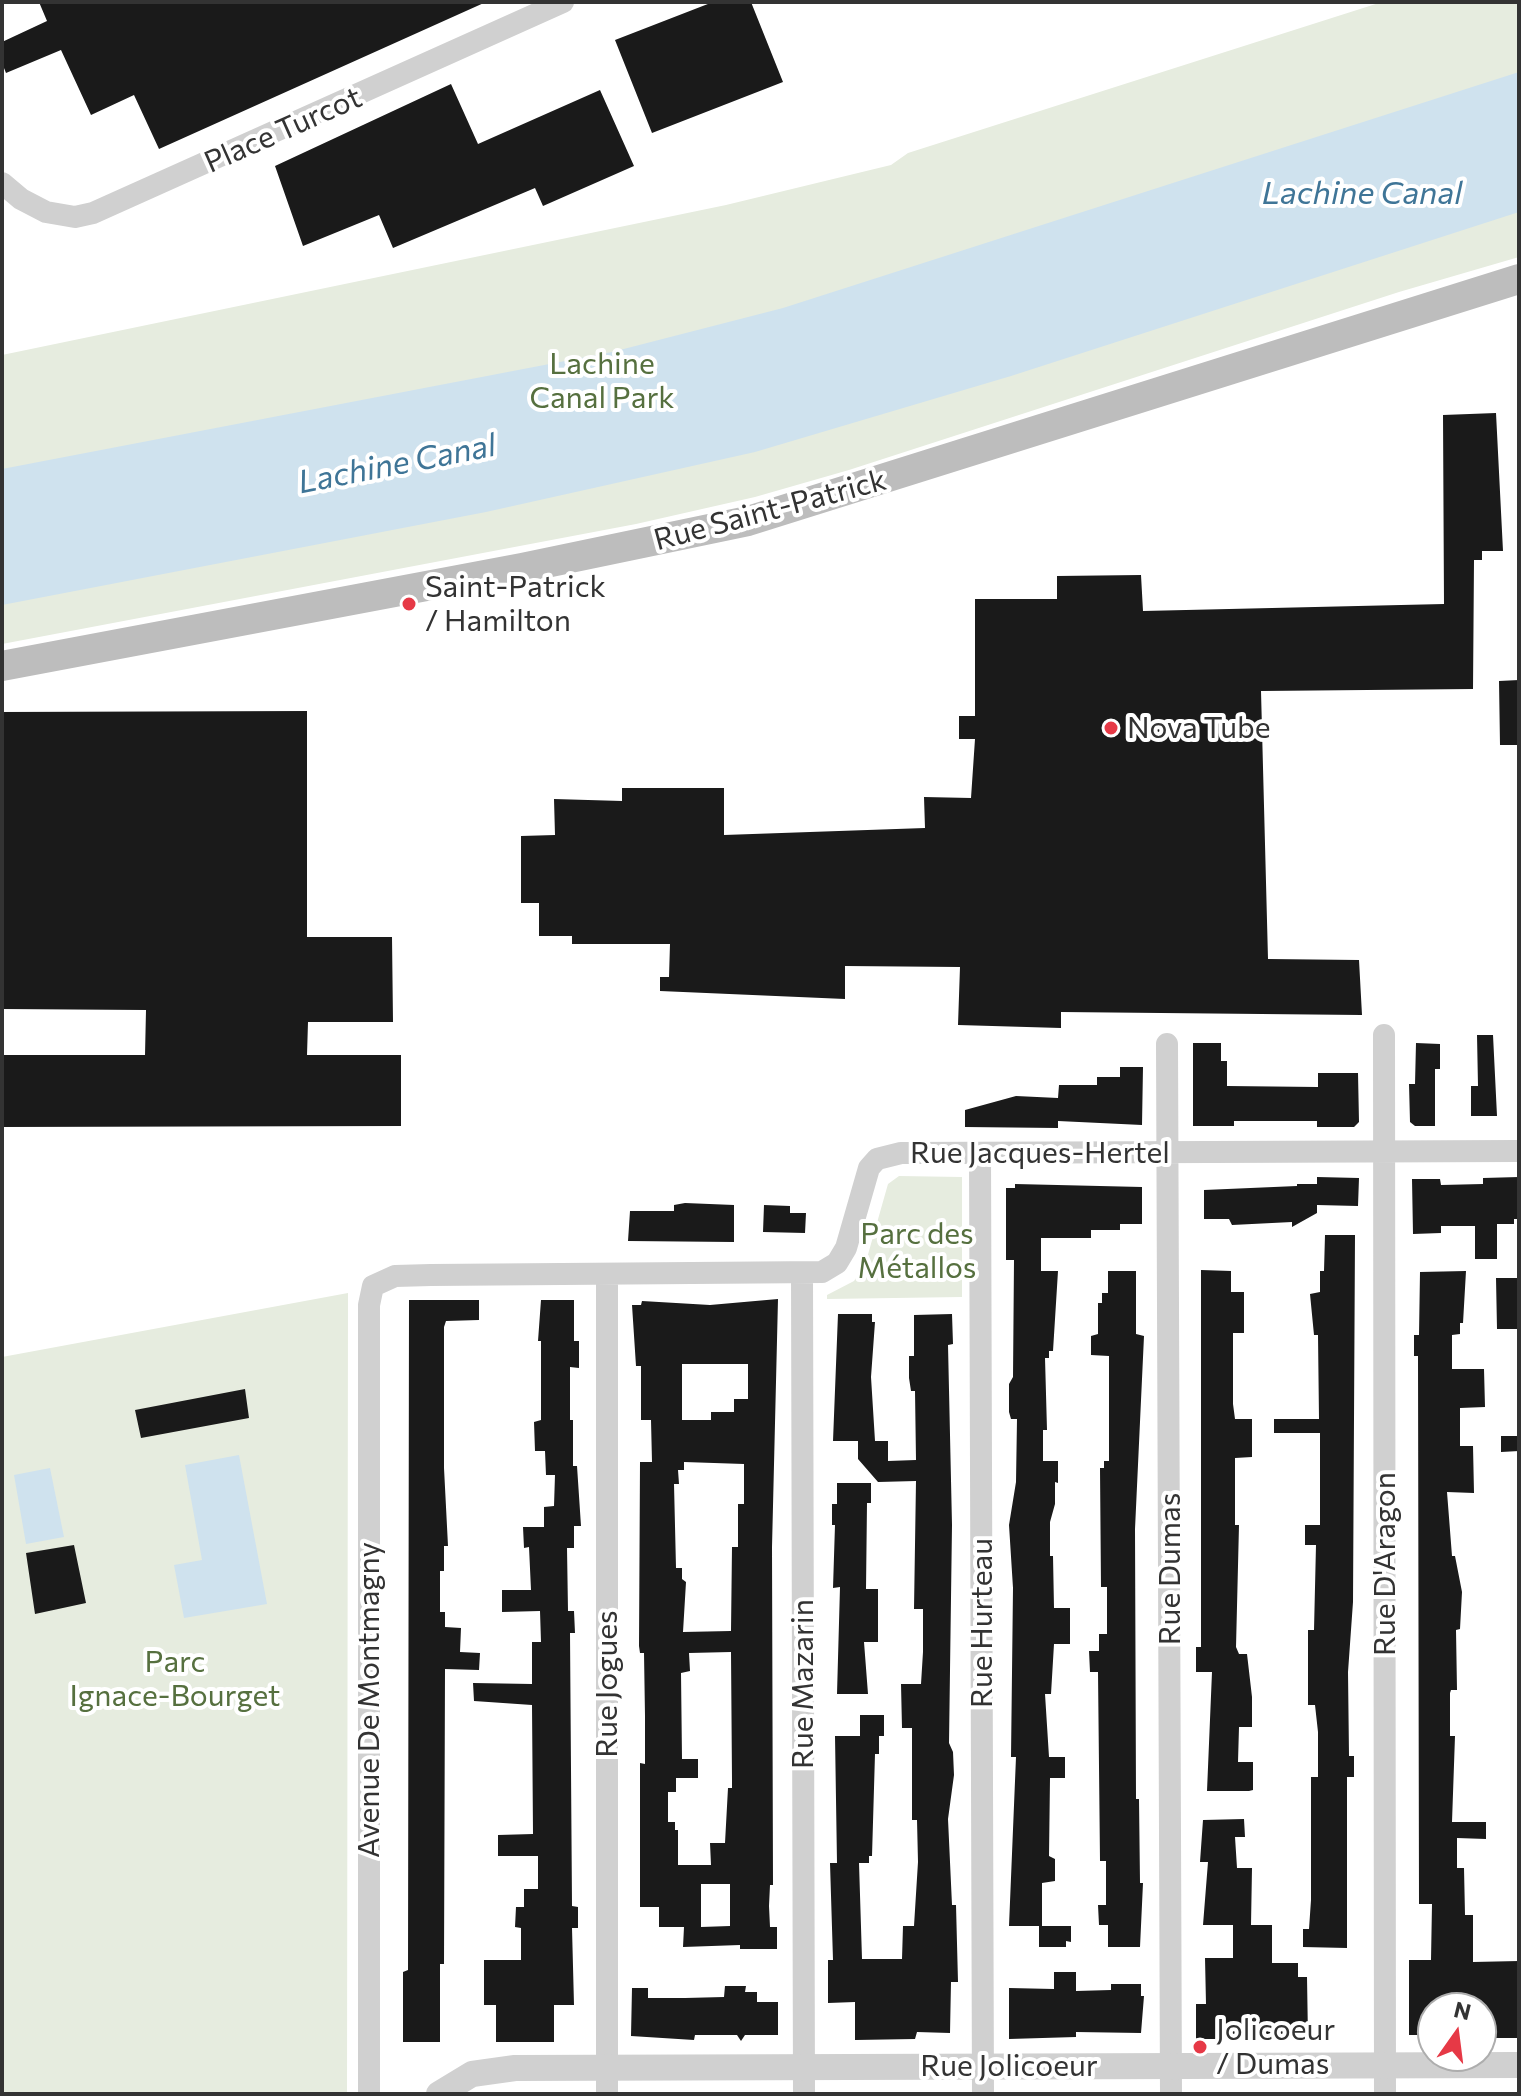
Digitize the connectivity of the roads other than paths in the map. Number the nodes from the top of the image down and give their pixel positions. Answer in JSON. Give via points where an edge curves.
{"nodes":[{"id":1,"x":563,"y":2,"type":"edge"},
{"id":2,"x":2,"y":183,"type":"edge"},
{"id":3,"x":1519,"y":279,"type":"edge"},
{"id":4,"x":2,"y":666,"type":"edge"},
{"id":5,"x":1384,"y":1035,"type":"dead end"},
{"id":6,"x":1167,"y":1044,"type":"dead end"},
{"id":7,"x":1519,"y":1151,"type":"edge"},
{"id":8,"x":1169,"y":1152,"type":"junction"},
{"id":9,"x":1384,"y":1152,"type":"junction"},
{"id":10,"x":980,"y":1153,"type":"junction"},
{"id":11,"x":802,"y":1273,"type":"junction"},
{"id":12,"x":607,"y":1274,"type":"junction"},
{"id":13,"x":369,"y":1305,"type":"joint"},
{"id":14,"x":1519,"y":2065,"type":"edge"},
{"id":15,"x":983,"y":2066,"type":"junction"},
{"id":16,"x":1172,"y":2066,"type":"junction"},
{"id":17,"x":1385,"y":2066,"type":"junction"},
{"id":18,"x":607,"y":2067,"type":"junction"},
{"id":19,"x":804,"y":2067,"type":"junction"},
{"id":20,"x":369,"y":2094,"type":"edge"},
{"id":21,"x":439,"y":2094,"type":"edge"},
{"id":22,"x":607,"y":2094,"type":"edge"},
{"id":23,"x":804,"y":2094,"type":"edge"},
{"id":24,"x":983,"y":2094,"type":"edge"},
{"id":25,"x":1171,"y":2094,"type":"edge"},
{"id":26,"x":1385,"y":2094,"type":"edge"}],
"edges":[{"from":1,"to":2,"type":"street","name":"Place Turcot","via":[[93,213],[75,217],[46,212]]},
{"from":3,"to":4,"type":"main road","name":"Rue Saint-Patrick","via":[[748,521]]},
{"from":5,"to":9,"type":"street","name":"Rue D'Aragon"},
{"from":6,"to":8,"type":"street","name":"Rue Dumas"},
{"from":7,"to":9,"type":"street","name":"Rue Jacques-Hertel"},
{"from":8,"to":9,"type":"street","name":"Rue Jacques-Hertel"},
{"from":8,"to":10,"type":"street","name":"Rue Jacques-Hertel"},
{"from":8,"to":16,"type":"street","name":"Rue Dumas"},
{"from":9,"to":17,"type":"street","name":"Rue D'Aragon"},
{"from":10,"to":11,"type":"street","name":"Rue Jacques-Hertel","via":[[901,1153],[877,1159],[864,1179],[837,1263],[822,1272]]},
{"from":10,"to":15,"type":"street","name":"Rue Hurteau"},
{"from":11,"to":12,"type":"street","name":"Rue Jacques-Hertel"},
{"from":11,"to":19,"type":"street","name":"Rue Mazarin"},
{"from":12,"to":13,"type":"street","name":"Rue Jacques-Hertel","via":[[395,1276],[373,1286]]},
{"from":12,"to":18,"type":"street","name":"Rue Jogues"},
{"from":13,"to":20,"type":"street","name":"Avenue De Montmagny"},
{"from":14,"to":17,"type":"street","name":"Rue Jolicoeur"},
{"from":15,"to":16,"type":"street","name":"Rue Jolicoeur"},
{"from":15,"to":19,"type":"street","name":"Rue Jolicoeur"},
{"from":15,"to":24,"type":"street","name":"Rue Hurteau"},
{"from":16,"to":17,"type":"street","name":"Rue Jolicoeur"},
{"from":16,"to":25,"type":"street","name":"Rue Dumas"},
{"from":17,"to":26,"type":"street","name":"Rue D'Aragon"},
{"from":18,"to":19,"type":"street","name":"Rue Jolicoeur"},
{"from":18,"to":21,"type":"street","name":"Rue Jolicoeur","via":[[499,2069],[466,2077]]},
{"from":18,"to":22,"type":"street","name":"Rue Jogues"},
{"from":19,"to":23,"type":"street","name":"Rue Mazarin"}]}
